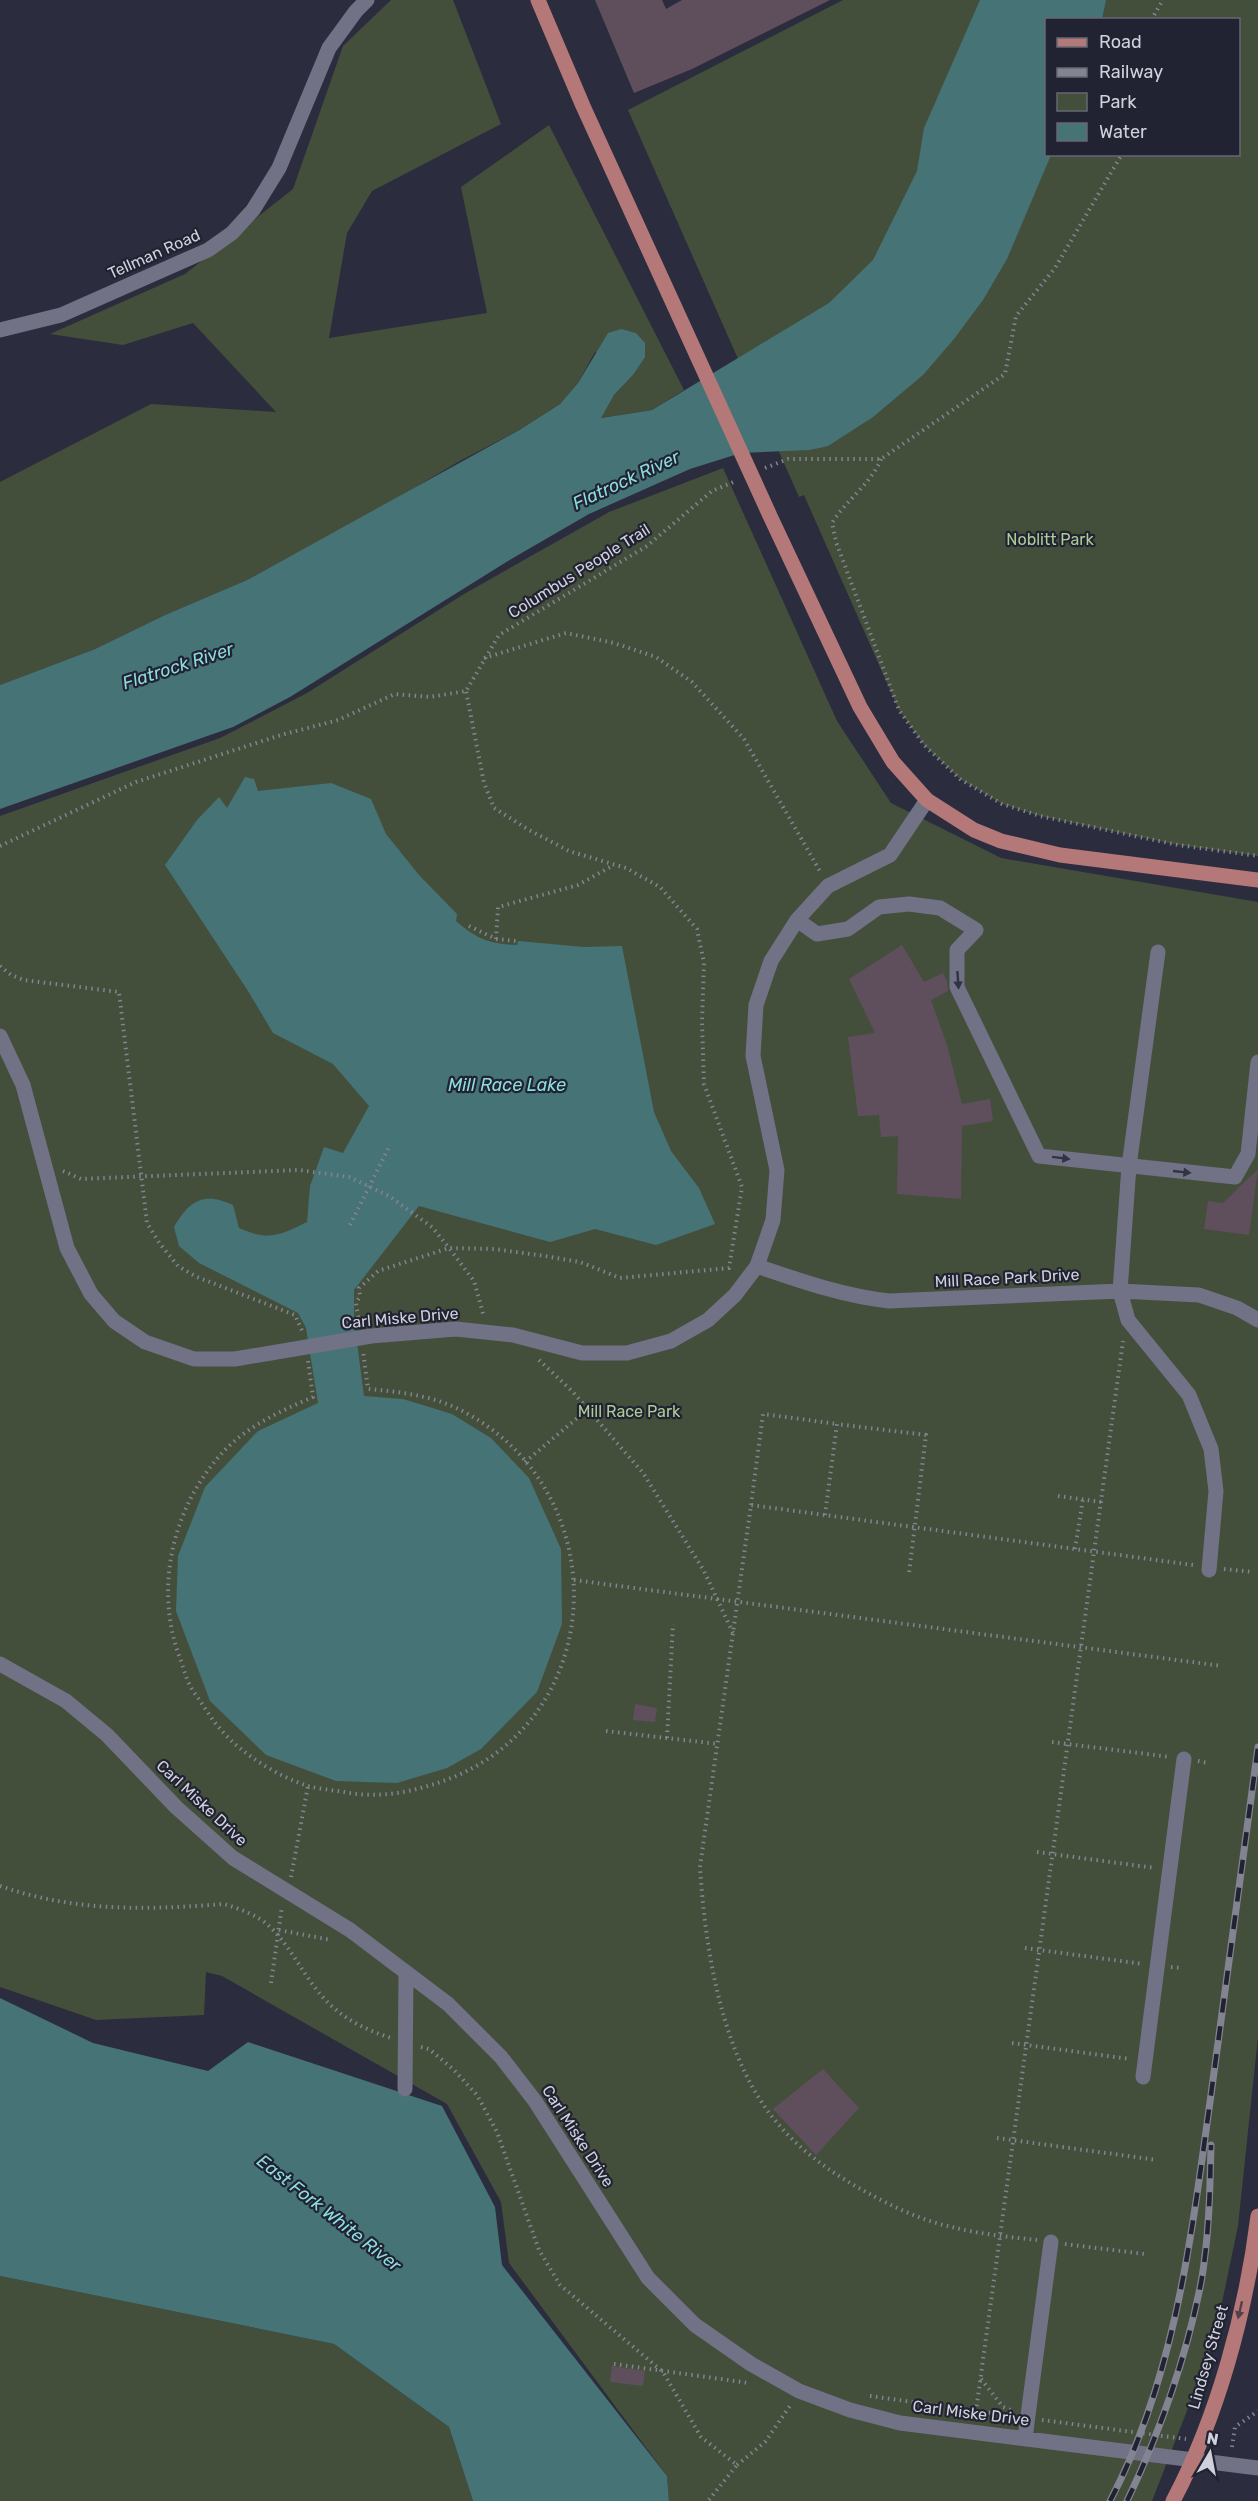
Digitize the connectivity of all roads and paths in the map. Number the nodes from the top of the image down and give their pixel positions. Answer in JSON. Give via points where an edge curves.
{"nodes":[{"id":1,"x":367,"y":0,"type":"edge"},
{"id":2,"x":538,"y":0,"type":"edge"},
{"id":3,"x":1163,"y":0,"type":"edge"},
{"id":4,"x":1152,"y":18,"type":"edge"},
{"id":5,"x":1121,"y":156,"type":"edge"},
{"id":6,"x":0,"y":330,"type":"edge"},
{"id":7,"x":881,"y":459,"type":"junction"},
{"id":8,"x":755,"y":472,"type":"dead end"},
{"id":9,"x":744,"y":477,"type":"dead end"},
{"id":10,"x":484,"y":658,"type":"junction"},
{"id":11,"x":466,"y":691,"type":"junction"},
{"id":12,"x":927,"y":800,"type":"junction"},
{"id":13,"x":0,"y":846,"type":"edge"},
{"id":14,"x":1258,"y":856,"type":"edge"},
{"id":15,"x":615,"y":865,"type":"junction"},
{"id":16,"x":1258,"y":880,"type":"edge"},
{"id":17,"x":828,"y":886,"type":"junction"},
{"id":18,"x":797,"y":920,"type":"junction"},
{"id":19,"x":469,"y":926,"type":"dead end"},
{"id":20,"x":496,"y":939,"type":"junction"},
{"id":21,"x":516,"y":941,"type":"dead end"},
{"id":22,"x":1158,"y":952,"type":"dead end"},
{"id":23,"x":0,"y":966,"type":"edge"},
{"id":24,"x":0,"y":1036,"type":"edge"},
{"id":25,"x":1258,"y":1062,"type":"edge"},
{"id":26,"x":389,"y":1147,"type":"dead end"},
{"id":27,"x":44,"y":1162,"type":"junction"},
{"id":28,"x":1129,"y":1166,"type":"junction"},
{"id":29,"x":141,"y":1176,"type":"junction"},
{"id":30,"x":369,"y":1186,"type":"junction"},
{"id":31,"x":350,"y":1225,"type":"dead end"},
{"id":32,"x":449,"y":1248,"type":"junction"},
{"id":33,"x":757,"y":1266,"type":"junction"},
{"id":34,"x":1120,"y":1291,"type":"junction"},
{"id":35,"x":1258,"y":1320,"type":"edge"},
{"id":36,"x":359,"y":1325,"type":"dead end"},
{"id":37,"x":488,"y":1332,"type":"junction"},
{"id":38,"x":1119,"y":1335,"type":"dead end"},
{"id":39,"x":366,"y":1341,"type":"junction"},
{"id":40,"x":305,"y":1342,"type":"dead end"},
{"id":41,"x":307,"y":1351,"type":"dead end"},
{"id":42,"x":538,"y":1359,"type":"dead end"},
{"id":43,"x":588,"y":1409,"type":"junction"},
{"id":44,"x":837,"y":1424,"type":"junction"},
{"id":45,"x":525,"y":1462,"type":"junction"},
{"id":46,"x":1058,"y":1496,"type":"dead end"},
{"id":47,"x":1083,"y":1499,"type":"junction"},
{"id":48,"x":1101,"y":1502,"type":"junction"},
{"id":49,"x":751,"y":1505,"type":"junction"},
{"id":50,"x":825,"y":1515,"type":"junction"},
{"id":51,"x":915,"y":1527,"type":"junction"},
{"id":52,"x":1076,"y":1549,"type":"junction"},
{"id":53,"x":1094,"y":1551,"type":"junction"},
{"id":54,"x":1209,"y":1568,"type":"junction"},
{"id":55,"x":1253,"y":1572,"type":"dead end"},
{"id":56,"x":909,"y":1573,"type":"dead end"},
{"id":57,"x":574,"y":1580,"type":"junction"},
{"id":58,"x":717,"y":1599,"type":"junction"},
{"id":59,"x":738,"y":1602,"type":"junction"},
{"id":60,"x":673,"y":1623,"type":"dead end"},
{"id":61,"x":733,"y":1635,"type":"junction"},
{"id":62,"x":1079,"y":1648,"type":"junction"},
{"id":63,"x":0,"y":1664,"type":"edge"},
{"id":64,"x":1222,"y":1666,"type":"dead end"},
{"id":65,"x":606,"y":1731,"type":"dead end"},
{"id":66,"x":668,"y":1738,"type":"junction"},
{"id":67,"x":1052,"y":1742,"type":"dead end"},
{"id":68,"x":718,"y":1744,"type":"junction"},
{"id":69,"x":1066,"y":1744,"type":"junction"},
{"id":70,"x":1184,"y":1759,"type":"junction"},
{"id":71,"x":1208,"y":1763,"type":"dead end"},
{"id":72,"x":1037,"y":1852,"type":"dead end"},
{"id":73,"x":1052,"y":1854,"type":"junction"},
{"id":74,"x":1170,"y":1870,"type":"junction"},
{"id":75,"x":0,"y":1886,"type":"edge"},
{"id":76,"x":279,"y":1930,"type":"dead end"},
{"id":77,"x":338,"y":1941,"type":"dead end"},
{"id":78,"x":1025,"y":1948,"type":"dead end"},
{"id":79,"x":1039,"y":1950,"type":"junction"},
{"id":80,"x":1158,"y":1966,"type":"junction"},
{"id":81,"x":1181,"y":1968,"type":"dead end"},
{"id":82,"x":406,"y":1973,"type":"junction"},
{"id":83,"x":407,"y":2043,"type":"junction"},
{"id":84,"x":1012,"y":2043,"type":"dead end"},
{"id":85,"x":1026,"y":2046,"type":"junction"},
{"id":86,"x":1144,"y":2069,"type":"joint"},
{"id":87,"x":405,"y":2089,"type":"dead end"},
{"id":88,"x":997,"y":2138,"type":"dead end"},
{"id":89,"x":1013,"y":2140,"type":"junction"},
{"id":90,"x":1157,"y":2160,"type":"dead end"},
{"id":91,"x":1258,"y":2216,"type":"edge"},
{"id":92,"x":1000,"y":2235,"type":"junction"},
{"id":93,"x":1051,"y":2242,"type":"junction"},
{"id":94,"x":1256,"y":2253,"type":"edge"},
{"id":95,"x":1145,"y":2254,"type":"dead end"},
{"id":96,"x":614,"y":2364,"type":"dead end"},
{"id":97,"x":663,"y":2372,"type":"junction"},
{"id":98,"x":981,"y":2378,"type":"junction"},
{"id":99,"x":753,"y":2383,"type":"dead end"},
{"id":100,"x":1258,"y":2411,"type":"edge"},
{"id":101,"x":1027,"y":2418,"type":"junction"},
{"id":102,"x":974,"y":2432,"type":"junction"},
{"id":103,"x":1024,"y":2438,"type":"junction"},
{"id":104,"x":1232,"y":2447,"type":"dead end"},
{"id":105,"x":1194,"y":2461,"type":"junction"},
{"id":106,"x":1258,"y":2469,"type":"edge"},
{"id":107,"x":708,"y":2501,"type":"edge"},
{"id":108,"x":1173,"y":2501,"type":"edge"}],
"edges":[{"from":1,"to":6,"type":"street","name":"Tellman Road","via":[[329,48],[279,168],[253,210],[232,233],[208,250],[61,315]]},
{"from":2,"to":12,"type":"main road","via":[[860,707],[893,762]]},
{"from":3,"to":4,"type":"path"},
{"from":5,"to":7,"type":"path","via":[[1055,268],[1016,316],[1005,374]]},
{"from":7,"to":8,"type":"path","via":[[788,459]]},
{"from":7,"to":14,"type":"path","via":[[877,470],[832,523],[899,710],[924,745],[960,779],[1002,804],[1117,833]]},
{"from":9,"to":10,"type":"path","name":"Columbus People Trail","via":[[712,491],[647,546],[499,635]]},
{"from":10,"to":11,"type":"path","name":"Columbus People Trail"},
{"from":10,"to":17,"type":"path","via":[[566,633],[614,642],[656,657],[692,682],[744,739]]},
{"from":11,"to":13,"type":"path","via":[[430,697],[395,694],[338,720],[136,782]]},
{"from":11,"to":15,"type":"path","via":[[484,783],[494,808],[569,851]]},
{"from":12,"to":16,"type":"main road","via":[[974,830],[1029,849]]},
{"from":12,"to":17,"type":"street","name":"Carl Miske Drive","via":[[890,855]]},
{"from":15,"to":20,"type":"path","via":[[578,885],[498,907]]},
{"from":15,"to":32,"type":"path","via":[[660,887],[697,929],[704,963],[704,1084],[742,1187],[729,1268],[620,1278],[580,1262],[494,1249]]},
{"from":17,"to":18,"type":"street","name":"Carl Miske Drive"},
{"from":18,"to":28,"type":"street","one_way":true,"via":[[818,934],[849,929],[879,907],[909,904],[940,908],[976,930],[957,950],[957,987],[1039,1156]]},
{"from":18,"to":33,"type":"street","name":"Carl Miske Drive","via":[[771,961],[756,1005],[753,1056],[777,1170],[772,1221]]},
{"from":19,"to":20,"type":"path"},
{"from":20,"to":21,"type":"path"},
{"from":22,"to":28,"type":"street"},
{"from":23,"to":29,"type":"path","via":[[24,980],[120,992]]},
{"from":24,"to":27,"type":"street","name":"Carl Miske Drive","via":[[23,1086]]},
{"from":28,"to":25,"type":"street","one_way":true,"via":[[1235,1177],[1248,1154]]},
{"from":26,"to":30,"type":"path"},
{"from":27,"to":29,"type":"path","via":[[81,1179]]},
{"from":27,"to":39,"type":"street","name":"Carl Miske Drive","via":[[67,1248],[91,1294],[114,1321],[145,1342],[194,1359],[235,1359]]},
{"from":28,"to":34,"type":"street"},
{"from":29,"to":30,"type":"path","via":[[299,1170],[349,1177]]},
{"from":29,"to":40,"type":"path","via":[[147,1222],[178,1266],[197,1278],[295,1315]]},
{"from":30,"to":31,"type":"path"},
{"from":30,"to":32,"type":"path","via":[[432,1227]]},
{"from":32,"to":36,"type":"path","via":[[378,1271],[359,1288]]},
{"from":32,"to":37,"type":"path","via":[[474,1281]]},
{"from":33,"to":34,"type":"street","name":"Mill Race Park Drive","via":[[818,1287],[889,1301]]},
{"from":33,"to":37,"type":"street","name":"Carl Miske Drive","via":[[735,1295],[708,1320],[671,1341],[627,1353],[582,1353]]},
{"from":34,"to":35,"type":"street","name":"Mill Race Park Drive","via":[[1199,1295]]},
{"from":34,"to":54,"type":"street","via":[[1128,1320],[1189,1395],[1211,1449],[1216,1491]]},
{"from":37,"to":39,"type":"street","name":"Carl Miske Drive","via":[[456,1329]]},
{"from":38,"to":48,"type":"path","via":[[1123,1341]]},
{"from":39,"to":45,"type":"path","via":[[368,1389],[416,1394],[468,1413],[512,1445]]},
{"from":41,"to":57,"type":"path","via":[[313,1397],[266,1418],[225,1450],[194,1491],[174,1538],[167,1589],[172,1641],[191,1689],[221,1731],[261,1764],[308,1786],[362,1796],[417,1791],[468,1772],[513,1740],[547,1697],[568,1647],[576,1593]]},
{"from":42,"to":43,"type":"path"},
{"from":43,"to":45,"type":"path"},
{"from":43,"to":58,"type":"path","via":[[643,1473]]},
{"from":44,"to":49,"type":"path","via":[[763,1414]]},
{"from":44,"to":50,"type":"path"},
{"from":44,"to":51,"type":"path","via":[[926,1435]]},
{"from":45,"to":57,"type":"path","via":[[546,1488],[568,1538]]},
{"from":46,"to":47,"type":"path"},
{"from":47,"to":48,"type":"path"},
{"from":47,"to":52,"type":"path"},
{"from":48,"to":53,"type":"path"},
{"from":49,"to":50,"type":"path"},
{"from":49,"to":59,"type":"path"},
{"from":50,"to":51,"type":"path"},
{"from":51,"to":52,"type":"path"},
{"from":51,"to":56,"type":"path"},
{"from":52,"to":53,"type":"path"},
{"from":53,"to":54,"type":"path"},
{"from":53,"to":62,"type":"path"},
{"from":54,"to":55,"type":"path"},
{"from":57,"to":58,"type":"path"},
{"from":58,"to":59,"type":"path"},
{"from":58,"to":61,"type":"path"},
{"from":59,"to":61,"type":"path"},
{"from":59,"to":62,"type":"path"},
{"from":60,"to":66,"type":"path"},
{"from":61,"to":68,"type":"path"},
{"from":62,"to":64,"type":"path"},
{"from":62,"to":69,"type":"path"},
{"from":63,"to":82,"type":"street","name":"Carl Miske Drive","via":[[66,1701],[99,1728],[176,1807],[233,1858],[350,1930]]},
{"from":65,"to":66,"type":"path"},
{"from":66,"to":68,"type":"path"},
{"from":67,"to":69,"type":"path"},
{"from":68,"to":92,"type":"path","via":[[700,1867],[703,1921],[729,2032],[767,2110],[801,2147],[838,2177],[891,2206],[951,2227]]},
{"from":69,"to":70,"type":"path"},
{"from":69,"to":73,"type":"path"},
{"from":70,"to":71,"type":"path"},
{"from":70,"to":74,"type":"street"},
{"from":72,"to":73,"type":"path"},
{"from":73,"to":74,"type":"path"},
{"from":73,"to":79,"type":"path"},
{"from":74,"to":80,"type":"street"},
{"from":75,"to":83,"type":"path","via":[[31,1897],[105,1908],[224,1904],[241,1909],[263,1922],[333,2008],[362,2028]]},
{"from":76,"to":77,"type":"path"},
{"from":78,"to":79,"type":"path"},
{"from":79,"to":80,"type":"path"},
{"from":79,"to":85,"type":"path"},
{"from":80,"to":81,"type":"path"},
{"from":80,"to":86,"type":"street"},
{"from":82,"to":83,"type":"street"},
{"from":82,"to":102,"type":"street","name":"Carl Miske Drive","via":[[448,2004],[501,2057],[535,2101],[648,2278],[695,2325],[799,2391],[850,2410],[900,2422]]},
{"from":83,"to":87,"type":"street"},
{"from":83,"to":97,"type":"path","via":[[429,2049],[477,2095],[497,2132],[539,2250],[560,2285]]},
{"from":84,"to":85,"type":"path"},
{"from":85,"to":86,"type":"path"},
{"from":85,"to":89,"type":"path"},
{"from":88,"to":89,"type":"path"},
{"from":89,"to":90,"type":"path"},
{"from":89,"to":92,"type":"path"},
{"from":91,"to":94,"type":"main road","name":"Lindsey Street"},
{"from":92,"to":93,"type":"path"},
{"from":92,"to":98,"type":"path"},
{"from":93,"to":95,"type":"path"},
{"from":93,"to":101,"type":"street"},
{"from":94,"to":105,"type":"main road","name":"Lindsey Street","one_way":true},
{"from":96,"to":97,"type":"path"},
{"from":97,"to":99,"type":"path"},
{"from":97,"to":107,"type":"path","via":[[701,2437],[736,2465]]},
{"from":98,"to":101,"type":"path","via":[[1003,2407]]},
{"from":98,"to":102,"type":"path"},
{"from":100,"to":104,"type":"path","via":[[1235,2427]]},
{"from":101,"to":103,"type":"street"},
{"from":102,"to":103,"type":"street","name":"Carl Miske Drive"},
{"from":103,"to":105,"type":"street","name":"Carl Miske Drive"},
{"from":105,"to":106,"type":"street","name":"Carl Miske Drive"},
{"from":105,"to":108,"type":"main road","name":"Lindsey Street"}]}
